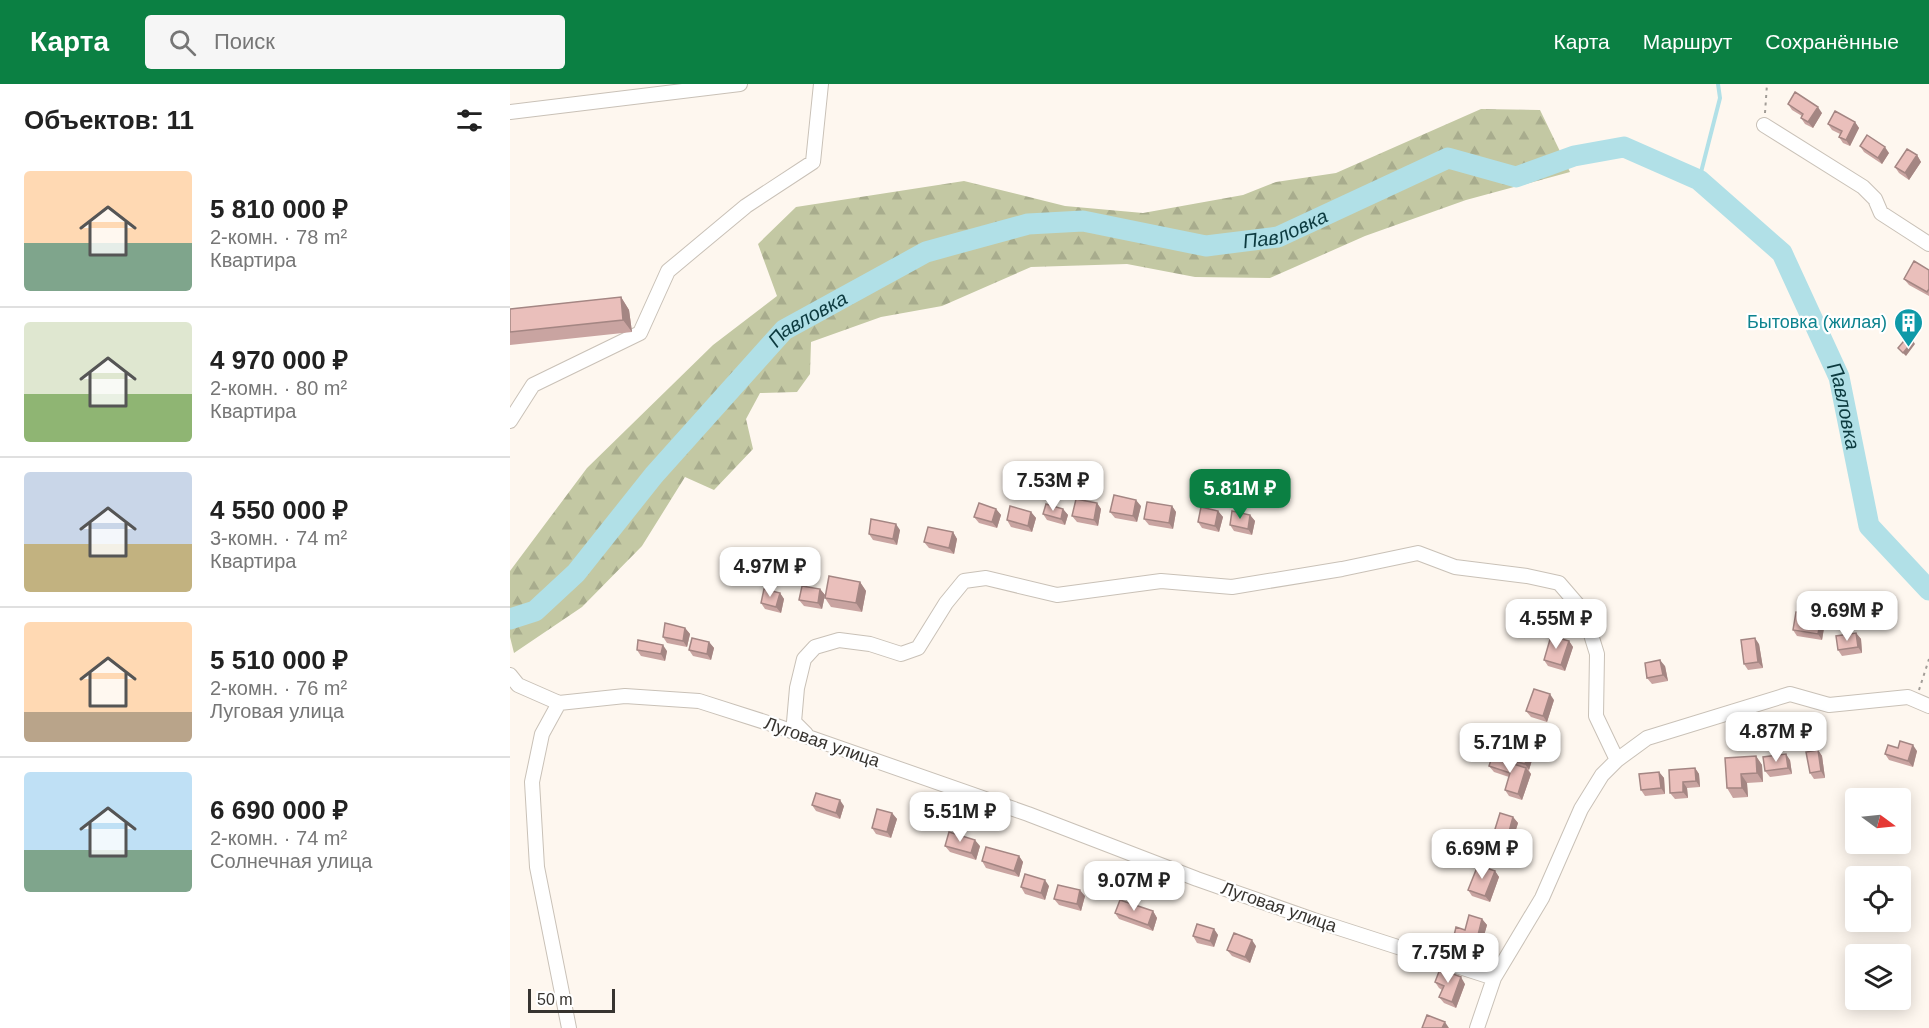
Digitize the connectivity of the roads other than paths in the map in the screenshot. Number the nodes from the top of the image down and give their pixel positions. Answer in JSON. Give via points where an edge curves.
{"nodes":[{"id":1,"x":740,"y":84,"type":"edge"},
{"id":2,"x":821,"y":84,"type":"edge"},
{"id":3,"x":510,"y":112,"type":"edge"},
{"id":4,"x":1764,"y":125,"type":"road end"},
{"id":5,"x":1929,"y":243,"type":"edge"},
{"id":6,"x":510,"y":421,"type":"edge"},
{"id":7,"x":510,"y":675,"type":"edge"},
{"id":8,"x":559,"y":704,"type":"junction"},
{"id":9,"x":1929,"y":706,"type":"edge"},
{"id":10,"x":810,"y":738,"type":"junction"},
{"id":11,"x":1617,"y":760,"type":"junction"},
{"id":12,"x":1494,"y":978,"type":"junction"},
{"id":13,"x":569,"y":1028,"type":"edge"},
{"id":14,"x":1477,"y":1028,"type":"edge"}],
"edges":[{"from":1,"to":3,"type":"street"},
{"from":2,"to":6,"type":"street","via":[[813,162],[746,206],[669,271],[640,333],[533,385]]},
{"from":4,"to":5,"type":"street","via":[[1863,187],[1875,199],[1881,213]]},
{"from":7,"to":8,"type":"street","via":[[518,684]]},
{"from":8,"to":10,"type":"street","name":"Луговая улица","via":[[625,696],[699,701]]},
{"from":8,"to":13,"type":"street","via":[[543,734],[532,782],[537,867]]},
{"from":9,"to":11,"type":"street","via":[[1908,697],[1829,705],[1790,694],[1647,738]]},
{"from":10,"to":11,"type":"street","via":[[794,722],[804,659],[815,647],[839,640],[901,654],[918,648],[964,581],[986,578],[1057,595],[1161,581],[1232,587],[1418,554],[1455,567],[1559,583],[1584,612],[1597,654],[1596,716]]},
{"from":10,"to":12,"type":"street","name":"Луговая улица","via":[[1207,882]]},
{"from":11,"to":12,"type":"street","via":[[1602,775],[1581,809],[1542,898]]},
{"from":12,"to":14,"type":"street"}]}
